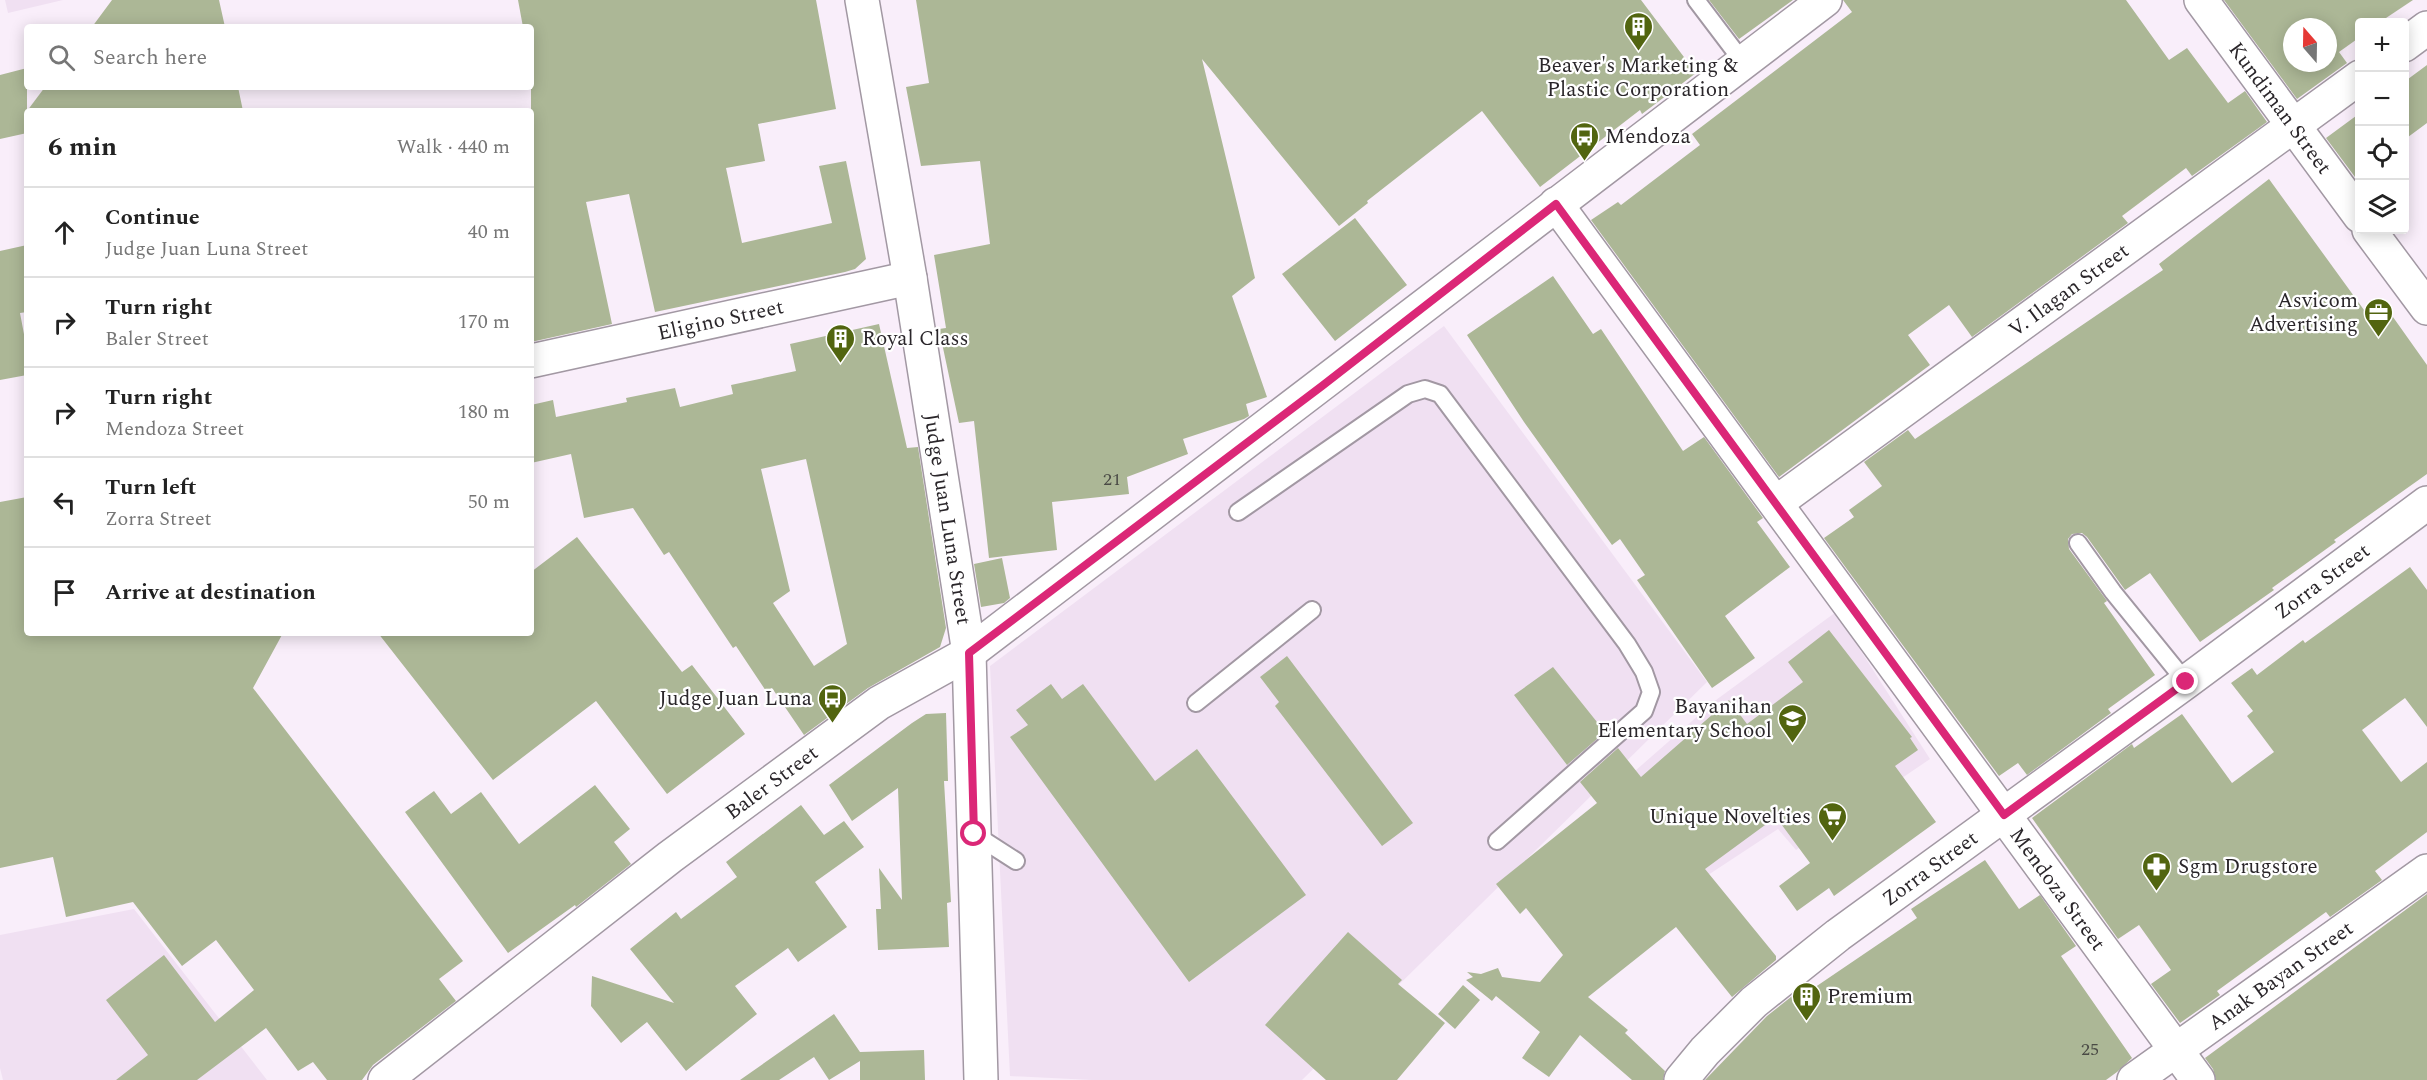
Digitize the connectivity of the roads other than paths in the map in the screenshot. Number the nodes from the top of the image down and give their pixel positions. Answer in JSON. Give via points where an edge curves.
{"nodes":[{"id":1,"x":862,"y":0,"type":"edge"},
{"id":2,"x":1696,"y":0,"type":"edge"},
{"id":3,"x":1826,"y":0,"type":"edge"},
{"id":4,"x":2201,"y":0,"type":"edge"},
{"id":5,"x":2427,"y":28,"type":"edge"},
{"id":6,"x":2409,"y":41,"type":"edge"},
{"id":7,"x":1743,"y":62,"type":"junction"},
{"id":8,"x":2355,"y":81,"type":"edge"},
{"id":9,"x":2293,"y":126,"type":"junction"},
{"id":10,"x":1556,"y":204,"type":"junction"},
{"id":11,"x":2355,"y":209,"type":"edge"},
{"id":12,"x":2372,"y":234,"type":"edge"},
{"id":13,"x":910,"y":278,"type":"junction"},
{"id":14,"x":2427,"y":308,"type":"edge"},
{"id":15,"x":534,"y":360,"type":"edge"},
{"id":16,"x":1776,"y":502,"type":"junction"},
{"id":17,"x":2427,"y":503,"type":"edge"},
{"id":18,"x":1238,"y":512,"type":"dead end"},
{"id":19,"x":2078,"y":543,"type":"dead end"},
{"id":20,"x":1312,"y":610,"type":"dead end"},
{"id":21,"x":969,"y":653,"type":"junction"},
{"id":22,"x":2186,"y":682,"type":"junction"},
{"id":23,"x":1196,"y":703,"type":"dead end"},
{"id":24,"x":2004,"y":815,"type":"junction"},
{"id":25,"x":974,"y":834,"type":"junction"},
{"id":26,"x":1497,"y":841,"type":"dead end"},
{"id":27,"x":1016,"y":861,"type":"dead end"},
{"id":28,"x":2427,"y":871,"type":"edge"},
{"id":29,"x":2176,"y":1050,"type":"junction"},
{"id":30,"x":385,"y":1080,"type":"edge"},
{"id":31,"x":981,"y":1080,"type":"edge"},
{"id":32,"x":1681,"y":1080,"type":"edge"},
{"id":33,"x":2134,"y":1080,"type":"edge"},
{"id":34,"x":2198,"y":1080,"type":"edge"}],
"edges":[{"from":1,"to":13,"type":"street","name":"Judge Juan Luna Street"},
{"from":2,"to":7,"type":"lane"},
{"from":3,"to":7,"type":"street","name":"Baler Street"},
{"from":4,"to":9,"type":"street","name":"Kundiman Street"},
{"from":5,"to":6,"type":"street"},
{"from":7,"to":10,"type":"street","name":"Baler Street"},
{"from":8,"to":9,"type":"street","name":"V. Ilagan Street"},
{"from":9,"to":11,"type":"street","name":"Kundiman Street"},
{"from":9,"to":16,"type":"street","name":"V. Ilagan Street"},
{"from":10,"to":16,"type":"street","name":"Mendoza Street"},
{"from":10,"to":21,"type":"street","name":"Baler Street","via":[[1213,481]]},
{"from":12,"to":14,"type":"street"},
{"from":13,"to":15,"type":"street","name":"Eligino Street"},
{"from":13,"to":21,"type":"street","name":"Judge Juan Luna Street"},
{"from":16,"to":24,"type":"street","name":"Mendoza Street"},
{"from":17,"to":22,"type":"street","name":"Zorra Street"},
{"from":18,"to":26,"type":"lane","via":[[1408,394],[1425,389],[1440,394],[1627,644],[1651,692],[1644,711]]},
{"from":19,"to":22,"type":"lane"},
{"from":20,"to":23,"type":"lane"},
{"from":21,"to":25,"type":"street","name":"Judge Juan Luna Street"},
{"from":21,"to":30,"type":"street","name":"Baler Street","via":[[879,703],[670,857]]},
{"from":22,"to":24,"type":"street","name":"Zorra Street"},
{"from":24,"to":29,"type":"street","name":"Mendoza Street"},
{"from":24,"to":32,"type":"street","name":"Zorra Street","via":[[1838,935],[1754,1002]]},
{"from":25,"to":27,"type":"lane"},
{"from":25,"to":31,"type":"street","name":"Judge Juan Luna Street"},
{"from":28,"to":29,"type":"street","name":"Anak Bayan Street"},
{"from":29,"to":33,"type":"street","name":"Anak Bayan Street"},
{"from":29,"to":34,"type":"street","name":"Mendoza Street"}]}
